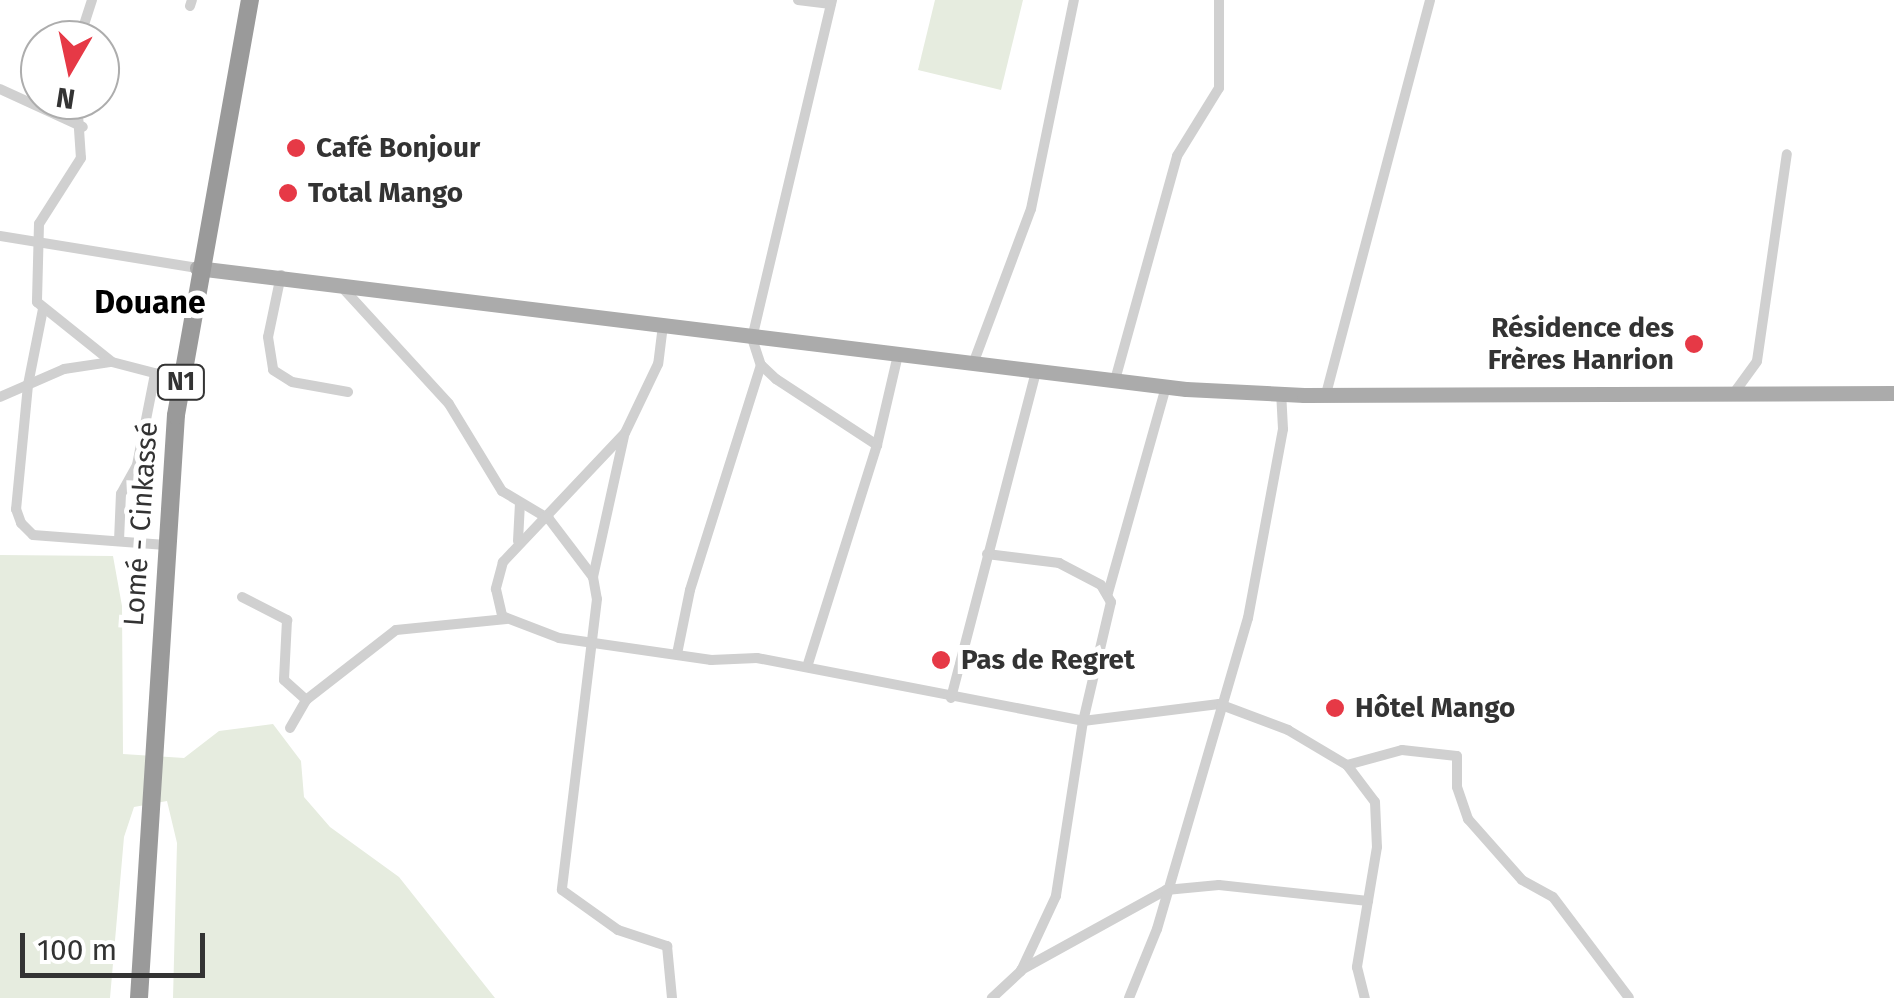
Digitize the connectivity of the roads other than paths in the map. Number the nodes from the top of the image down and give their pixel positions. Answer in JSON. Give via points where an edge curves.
{"nodes":[{"id":1,"x":250,"y":0,"type":"edge"},
{"id":2,"x":798,"y":0,"type":"edge"},
{"id":3,"x":1074,"y":0,"type":"edge"},
{"id":4,"x":1219,"y":0,"type":"edge"},
{"id":5,"x":1430,"y":0,"type":"edge"},
{"id":6,"x":832,"y":2,"type":"edge"},
{"id":7,"x":0,"y":89,"type":"edge"},
{"id":8,"x":81,"y":120,"type":"edge"},
{"id":9,"x":83,"y":127,"type":"junction"},
{"id":10,"x":1786,"y":154,"type":"dead end"},
{"id":11,"x":0,"y":226,"type":"edge"},
{"id":12,"x":0,"y":236,"type":"edge"},
{"id":13,"x":15,"y":237,"type":"junction"},
{"id":14,"x":36,"y":241,"type":"junction"},
{"id":15,"x":198,"y":268,"type":"junction"},
{"id":16,"x":281,"y":274,"type":"junction"},
{"id":17,"x":336,"y":281,"type":"junction"},
{"id":18,"x":43,"y":308,"type":"junction"},
{"id":19,"x":663,"y":325,"type":"junction"},
{"id":20,"x":752,"y":338,"type":"junction"},
{"id":21,"x":898,"y":355,"type":"junction"},
{"id":22,"x":112,"y":362,"type":"junction"},
{"id":23,"x":973,"y":364,"type":"junction"},
{"id":24,"x":762,"y":365,"type":"junction"},
{"id":25,"x":1036,"y":372,"type":"junction"},
{"id":26,"x":154,"y":374,"type":"junction"},
{"id":27,"x":181,"y":380,"type":"junction"},
{"id":28,"x":1115,"y":380,"type":"junction"},
{"id":29,"x":28,"y":385,"type":"junction"},
{"id":30,"x":1166,"y":387,"type":"junction"},
{"id":31,"x":348,"y":392,"type":"dead end"},
{"id":32,"x":1894,"y":393,"type":"edge"},
{"id":33,"x":1281,"y":394,"type":"junction"},
{"id":34,"x":1326,"y":394,"type":"junction"},
{"id":35,"x":1734,"y":394,"type":"junction"},
{"id":36,"x":0,"y":397,"type":"edge"},
{"id":37,"x":624,"y":433,"type":"junction"},
{"id":38,"x":877,"y":445,"type":"junction"},
{"id":39,"x":520,"y":503,"type":"junction"},
{"id":40,"x":549,"y":518,"type":"junction"},
{"id":41,"x":518,"y":540,"type":"junction"},
{"id":42,"x":119,"y":541,"type":"junction"},
{"id":43,"x":166,"y":545,"type":"junction"},
{"id":44,"x":987,"y":554,"type":"junction"},
{"id":45,"x":593,"y":577,"type":"junction"},
{"id":46,"x":1108,"y":593,"type":"junction"},
{"id":47,"x":242,"y":597,"type":"dead end"},
{"id":48,"x":506,"y":618,"type":"junction"},
{"id":49,"x":592,"y":644,"type":"junction"},
{"id":50,"x":677,"y":654,"type":"junction"},
{"id":51,"x":806,"y":667,"type":"junction"},
{"id":52,"x":951,"y":698,"type":"junction"},
{"id":53,"x":306,"y":700,"type":"junction"},
{"id":54,"x":1219,"y":704,"type":"junction"},
{"id":55,"x":1083,"y":721,"type":"junction"},
{"id":56,"x":290,"y":728,"type":"dead end"},
{"id":57,"x":1347,"y":765,"type":"junction"},
{"id":58,"x":1166,"y":890,"type":"junction"},
{"id":59,"x":1368,"y":902,"type":"junction"},
{"id":60,"x":1020,"y":971,"type":"junction"},
{"id":61,"x":1620,"y":983,"type":"junction"},
{"id":62,"x":139,"y":998,"type":"edge"},
{"id":63,"x":672,"y":998,"type":"edge"},
{"id":64,"x":992,"y":998,"type":"edge"},
{"id":65,"x":1129,"y":998,"type":"edge"},
{"id":66,"x":1365,"y":998,"type":"edge"},
{"id":67,"x":1616,"y":998,"type":"edge"},
{"id":68,"x":1629,"y":998,"type":"edge"}],
"edges":[{"from":1,"to":15,"type":"highway","name":"Lomé - Cinkassé","number":"N1"},
{"from":2,"to":6,"type":"street"},
{"from":3,"to":23,"type":"street","via":[[1031,208]]},
{"from":4,"to":28,"type":"street","via":[[1219,88],[1177,156]]},
{"from":5,"to":34,"type":"street"},
{"from":6,"to":20,"type":"street"},
{"from":7,"to":9,"type":"street"},
{"from":8,"to":9,"type":"street"},
{"from":9,"to":14,"type":"street","via":[[81,158]]},
{"from":10,"to":35,"type":"street","via":[[1756,361]]},
{"from":11,"to":13,"type":"street"},
{"from":12,"to":13,"type":"street"},
{"from":13,"to":14,"type":"street"},
{"from":14,"to":15,"type":"street"},
{"from":14,"to":18,"type":"street","via":[[34,293]]},
{"from":15,"to":16,"type":"main road"},
{"from":15,"to":27,"type":"highway","name":"Lomé - Cinkassé","number":"N1"},
{"from":16,"to":17,"type":"main road"},
{"from":16,"to":31,"type":"street","via":[[268,337],[273,370],[292,382]]},
{"from":17,"to":19,"type":"main road"},
{"from":17,"to":39,"type":"street","via":[[409,354],[456,412],[502,492]]},
{"from":18,"to":22,"type":"street"},
{"from":18,"to":29,"type":"street"},
{"from":19,"to":20,"type":"main road"},
{"from":19,"to":37,"type":"street","via":[[658,364]]},
{"from":20,"to":21,"type":"main road"},
{"from":20,"to":24,"type":"street"},
{"from":21,"to":23,"type":"main road"},
{"from":21,"to":38,"type":"street"},
{"from":22,"to":26,"type":"street"},
{"from":22,"to":29,"type":"street","via":[[78,365]]},
{"from":23,"to":25,"type":"main road"},
{"from":24,"to":38,"type":"street"},
{"from":24,"to":50,"type":"street","via":[[699,559]]},
{"from":25,"to":28,"type":"main road"},
{"from":25,"to":44,"type":"street"},
{"from":26,"to":27,"type":"street"},
{"from":26,"to":42,"type":"street","via":[[137,465],[121,494]]},
{"from":27,"to":43,"type":"highway","name":"Lomé - Cinkassé","number":"N1"},
{"from":28,"to":30,"type":"main road"},
{"from":29,"to":36,"type":"street"},
{"from":29,"to":42,"type":"street","via":[[16,508],[26,530]]},
{"from":30,"to":33,"type":"main road"},
{"from":30,"to":46,"type":"street"},
{"from":32,"to":35,"type":"main road"},
{"from":33,"to":34,"type":"main road"},
{"from":33,"to":54,"type":"street","via":[[1272,500],[1248,618]]},
{"from":34,"to":35,"type":"main road"},
{"from":37,"to":40,"type":"street"},
{"from":37,"to":45,"type":"street"},
{"from":38,"to":51,"type":"street"},
{"from":39,"to":40,"type":"street"},
{"from":39,"to":41,"type":"street"},
{"from":40,"to":41,"type":"street"},
{"from":40,"to":45,"type":"street"},
{"from":41,"to":48,"type":"street","via":[[502,562],[496,589]]},
{"from":42,"to":43,"type":"street"},
{"from":43,"to":62,"type":"highway","name":"Lomé - Cinkassé","number":"N1"},
{"from":44,"to":46,"type":"street","via":[[1059,563]]},
{"from":44,"to":52,"type":"street"},
{"from":45,"to":49,"type":"street"},
{"from":46,"to":55,"type":"street","via":[[1108,625]]},
{"from":47,"to":53,"type":"street","via":[[286,620],[284,680]]},
{"from":48,"to":49,"type":"street"},
{"from":48,"to":53,"type":"street","via":[[406,625]]},
{"from":49,"to":50,"type":"street"},
{"from":49,"to":63,"type":"street","via":[[562,890],[618,930],[667,946]]},
{"from":50,"to":51,"type":"street"},
{"from":51,"to":52,"type":"street"},
{"from":52,"to":55,"type":"street"},
{"from":53,"to":56,"type":"street"},
{"from":54,"to":55,"type":"street"},
{"from":54,"to":57,"type":"street","via":[[1288,730]]},
{"from":54,"to":58,"type":"street"},
{"from":55,"to":60,"type":"street","via":[[1056,896]]},
{"from":57,"to":59,"type":"street","via":[[1375,802],[1377,847]]},
{"from":57,"to":61,"type":"street","via":[[1402,750],[1456,756],[1468,819],[1522,880],[1553,897]]},
{"from":58,"to":59,"type":"street","via":[[1219,885]]},
{"from":58,"to":60,"type":"street"},
{"from":58,"to":65,"type":"street"},
{"from":59,"to":66,"type":"street","via":[[1357,967]]},
{"from":60,"to":64,"type":"street"},
{"from":61,"to":67,"type":"street"},
{"from":61,"to":68,"type":"street"}]}
